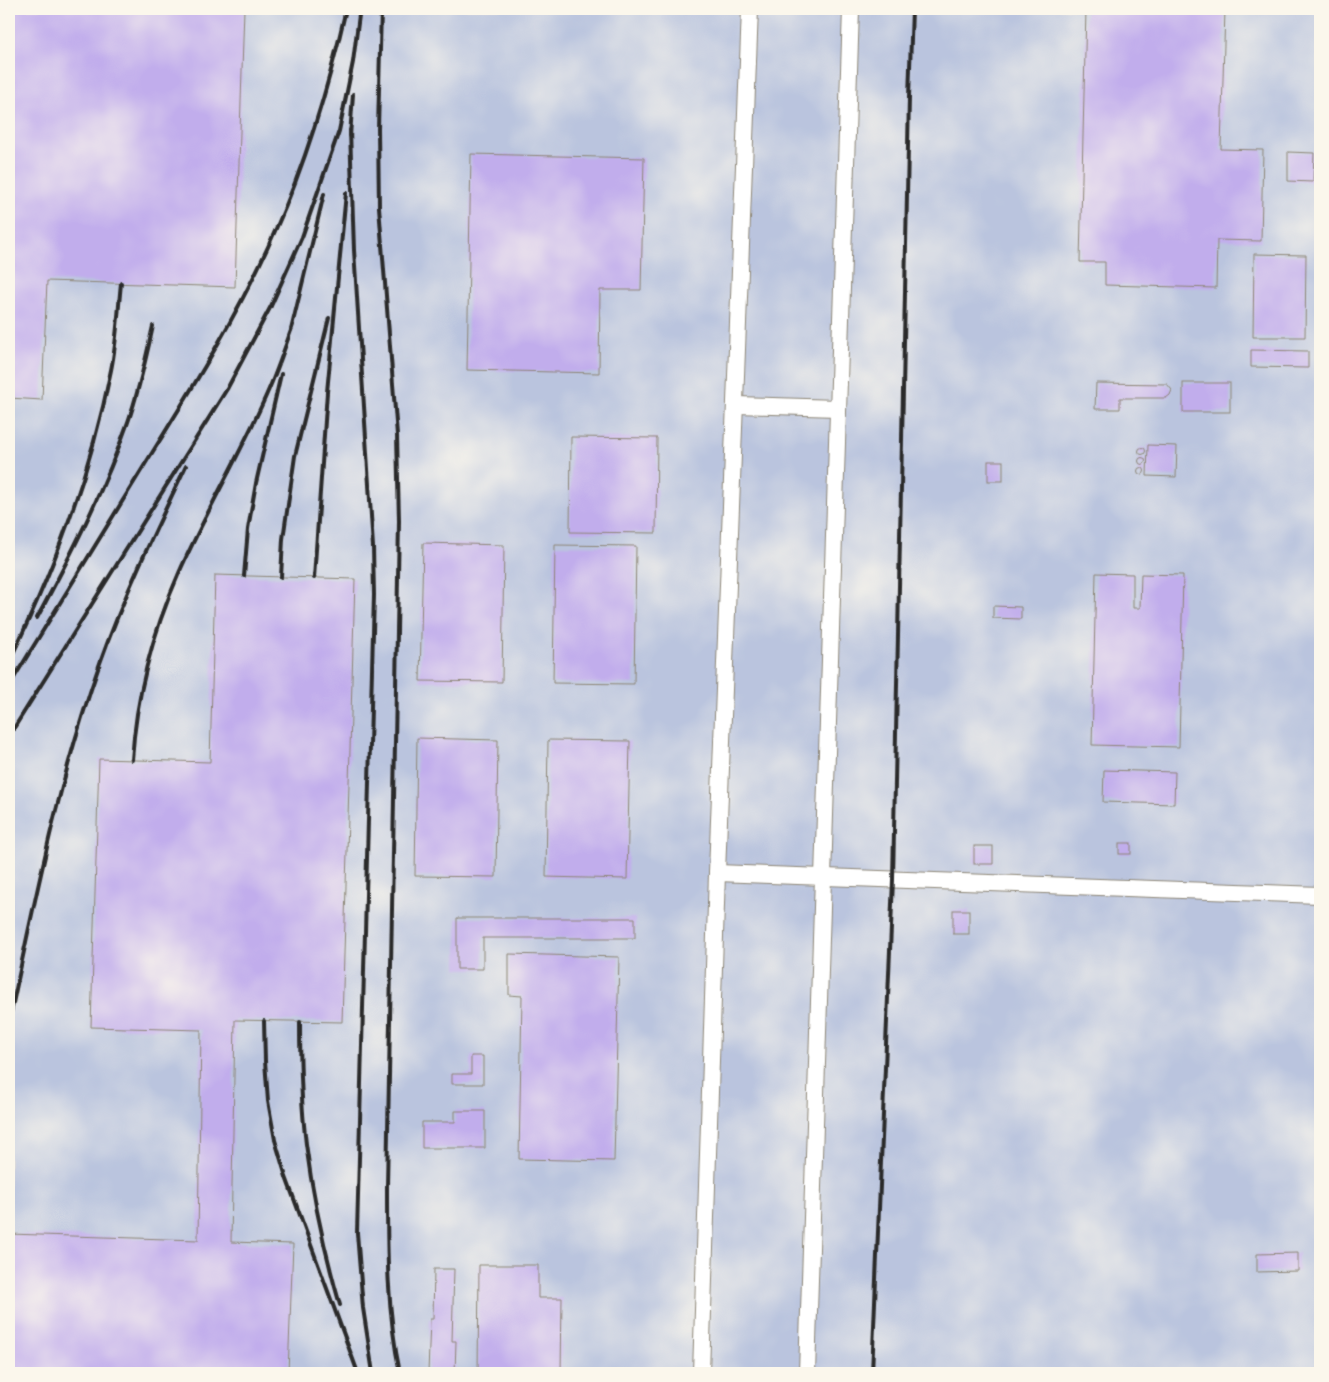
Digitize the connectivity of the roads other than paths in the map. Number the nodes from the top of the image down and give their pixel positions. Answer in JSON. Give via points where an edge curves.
{"nodes":[{"id":1,"x":750,"y":9,"type":"edge"},
{"id":2,"x":851,"y":9,"type":"edge"},
{"id":3,"x":736,"y":406,"type":"junction"},
{"id":4,"x":838,"y":408,"type":"junction"},
{"id":5,"x":718,"y":873,"type":"junction"},
{"id":6,"x":822,"y":877,"type":"junction"},
{"id":7,"x":1320,"y":895,"type":"edge"},
{"id":8,"x":701,"y":1373,"type":"edge"},
{"id":9,"x":807,"y":1373,"type":"edge"}],
"edges":[{"from":1,"to":3,"type":"lane"},
{"from":2,"to":4,"type":"lane"},
{"from":3,"to":4,"type":"lane"},
{"from":3,"to":5,"type":"lane"},
{"from":4,"to":6,"type":"lane"},
{"from":5,"to":6,"type":"lane"},
{"from":5,"to":8,"type":"lane"},
{"from":6,"to":7,"type":"lane"},
{"from":6,"to":9,"type":"lane"}]}
